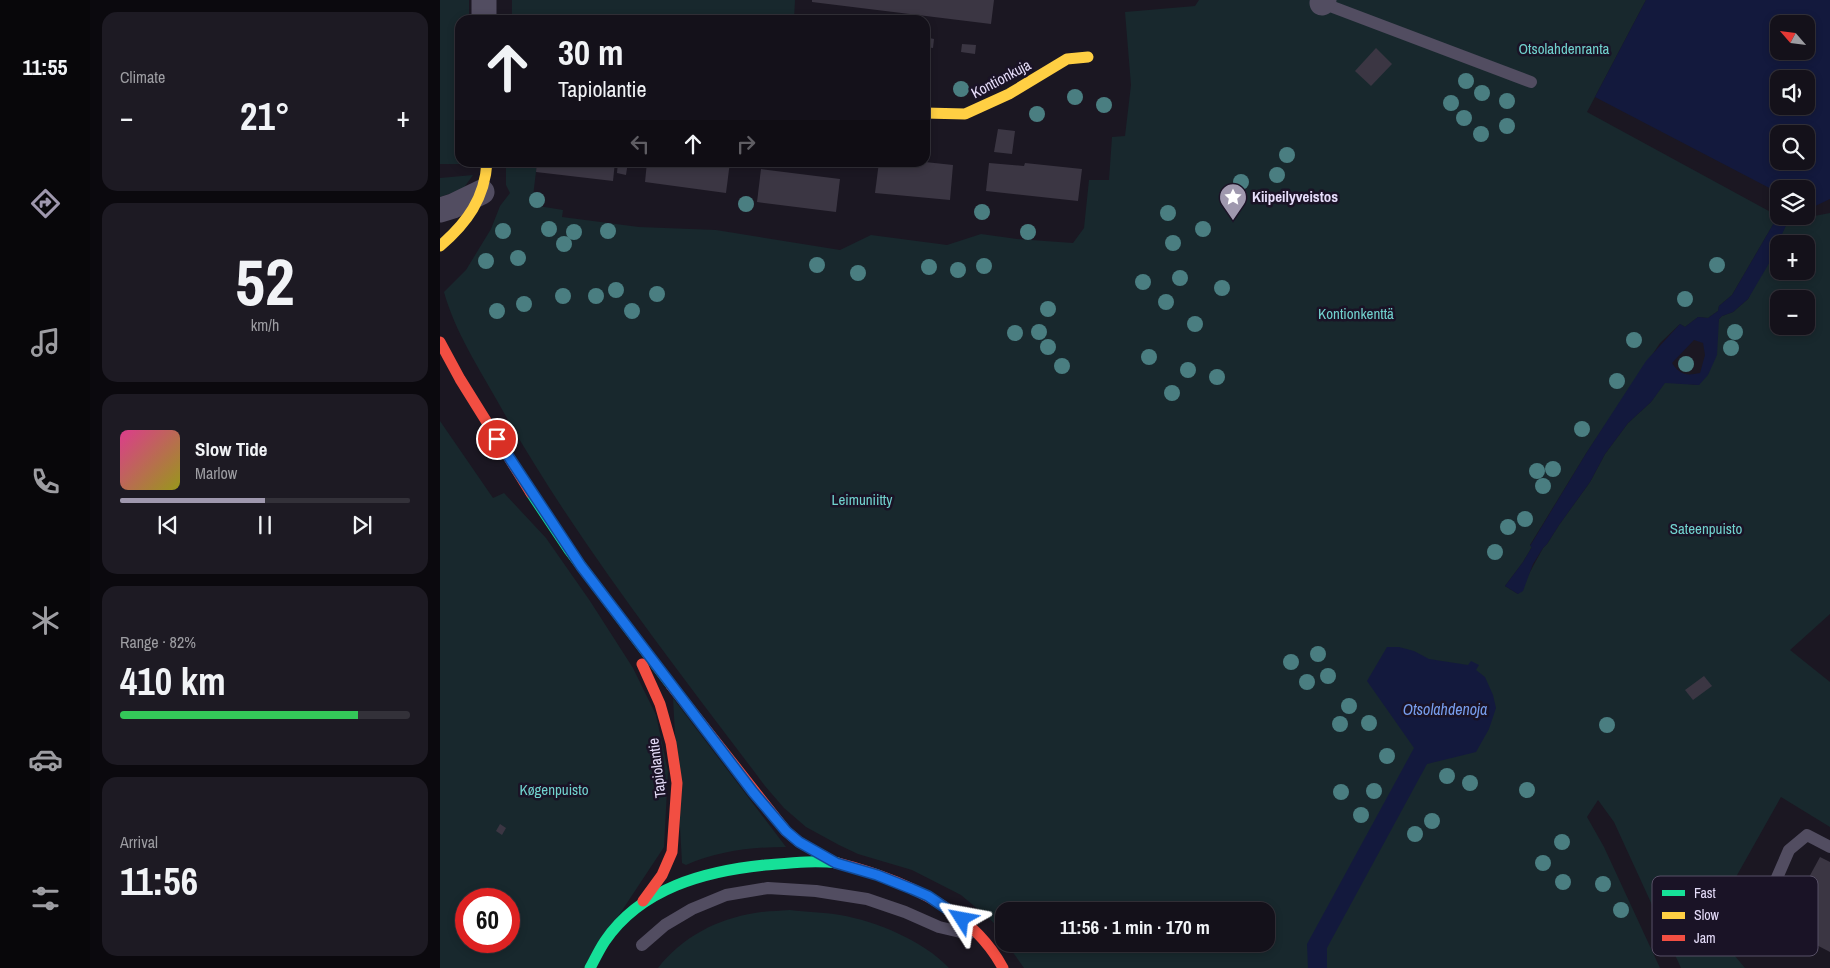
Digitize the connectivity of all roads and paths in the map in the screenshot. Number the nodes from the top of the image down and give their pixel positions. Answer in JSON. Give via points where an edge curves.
{"nodes":[{"id":1,"x":484,"y":0,"type":"edge"},
{"id":2,"x":1323,"y":2,"type":"edge"},
{"id":3,"x":484,"y":15,"type":"edge"},
{"id":4,"x":1088,"y":57,"type":"dead end"},
{"id":5,"x":1531,"y":82,"type":"dead end"},
{"id":6,"x":930,"y":113,"type":"edge"},
{"id":7,"x":487,"y":167,"type":"edge"},
{"id":8,"x":482,"y":192,"type":"junction"},
{"id":9,"x":440,"y":210,"type":"edge"},
{"id":10,"x":440,"y":246,"type":"edge"},
{"id":11,"x":440,"y":342,"type":"edge"},
{"id":12,"x":628,"y":630,"type":"junction"},
{"id":13,"x":1830,"y":847,"type":"edge"},
{"id":14,"x":836,"y":863,"type":"junction"},
{"id":15,"x":1778,"y":876,"type":"edge"},
{"id":16,"x":643,"y":901,"type":"junction"},
{"id":17,"x":981,"y":937,"type":"junction"},
{"id":18,"x":642,"y":945,"type":"dead end"},
{"id":19,"x":590,"y":968,"type":"edge"},
{"id":20,"x":1003,"y":968,"type":"edge"}],
"edges":[{"from":1,"to":3,"type":"street"},
{"from":2,"to":5,"type":"lane"},
{"from":4,"to":6,"type":"main road","name":"Kontionkuja","via":[[1067,59],[1008,94],[965,114]]},
{"from":7,"to":8,"type":"main road"},
{"from":8,"to":9,"type":"street"},
{"from":8,"to":10,"type":"main road","via":[[462,226]]},
{"from":11,"to":12,"type":"main road","name":"Tapiolantie","via":[[515,469]]},
{"from":12,"to":14,"type":"main road","name":"Tapiolantie","via":[[786,831]]},
{"from":12,"to":16,"type":"main road","name":"Tapiolantie","via":[[660,704],[671,743],[677,783],[672,852],[662,875]]},
{"from":13,"to":15,"type":"lane","via":[[1807,835],[1789,850]]},
{"from":14,"to":16,"type":"main road","via":[[731,868],[690,878]]},
{"from":14,"to":17,"type":"main road","via":[[894,881],[928,896],[962,919]]},
{"from":16,"to":19,"type":"main road","via":[[614,928]]},
{"from":17,"to":18,"type":"lane","via":[[939,927],[867,899],[768,888],[726,895],[692,909],[665,925]]},
{"from":17,"to":20,"type":"main road"}]}
